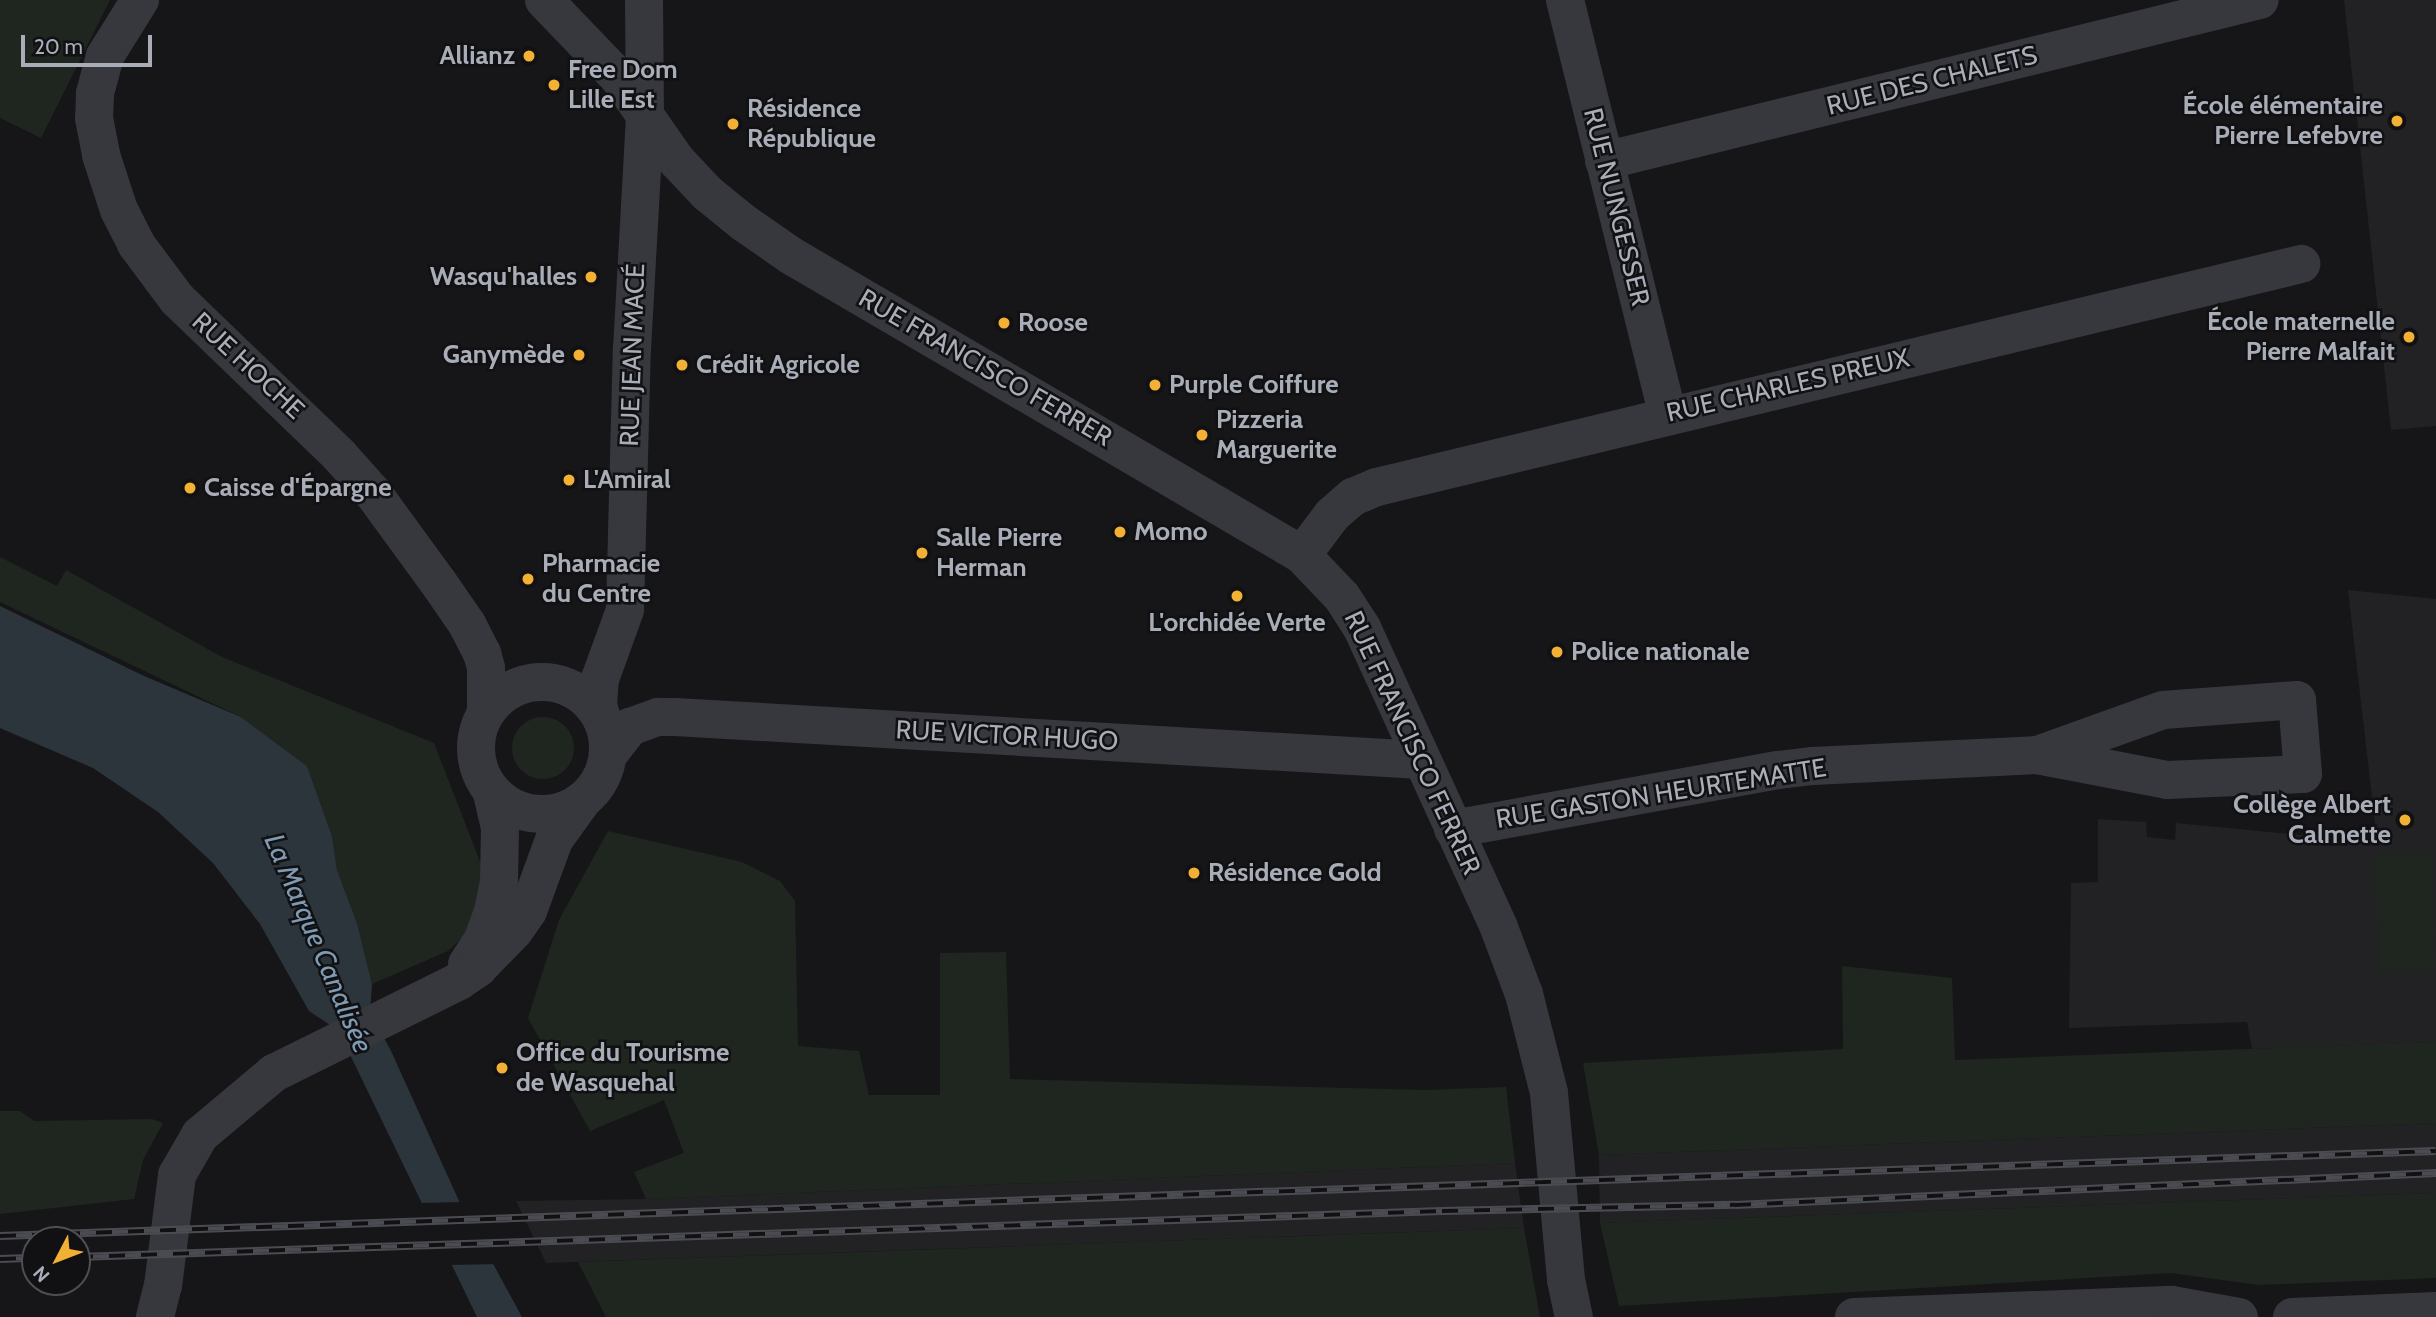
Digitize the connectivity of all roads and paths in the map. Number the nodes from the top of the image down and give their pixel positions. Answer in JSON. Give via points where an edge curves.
{"nodes":[{"id":1,"x":140,"y":0,"type":"edge"},
{"id":2,"x":544,"y":0,"type":"edge"},
{"id":3,"x":644,"y":0,"type":"edge"},
{"id":4,"x":1564,"y":0,"type":"edge"},
{"id":5,"x":2260,"y":0,"type":"edge"},
{"id":6,"x":651,"y":137,"type":"junction"},
{"id":7,"x":1604,"y":160,"type":"junction"},
{"id":8,"x":2301,"y":264,"type":"dead end"},
{"id":9,"x":1668,"y":415,"type":"junction"},
{"id":10,"x":1302,"y":555,"type":"junction"},
{"id":11,"x":486,"y":710,"type":"junction"},
{"id":12,"x":606,"y":738,"type":"junction"},
{"id":13,"x":2037,"y":755,"type":"junction"},
{"id":14,"x":1421,"y":760,"type":"junction"},
{"id":15,"x":492,"y":792,"type":"junction"},
{"id":16,"x":582,"y":801,"type":"junction"},
{"id":17,"x":1453,"y":829,"type":"junction"},
{"id":18,"x":420,"y":1000,"type":"junction"},
{"id":19,"x":2436,"y":1311,"type":"edge"},
{"id":20,"x":155,"y":1317,"type":"edge"},
{"id":21,"x":1574,"y":1317,"type":"edge"},
{"id":22,"x":1854,"y":1317,"type":"edge"},
{"id":23,"x":2239,"y":1317,"type":"edge"},
{"id":24,"x":2292,"y":1317,"type":"edge"},
{"id":25,"x":2324,"y":1317,"type":"edge"}],
"edges":[{"from":1,"to":11,"type":"street","name":"RUE HOCHE","via":[[105,56],[95,94],[101,155],[119,210],[136,244],[177,299],[339,455],[405,538],[467,624],[482,653]]},
{"from":2,"to":6,"type":"street","name":"RUE FRANCISCO FERRER","via":[[619,78]]},
{"from":3,"to":6,"type":"street","name":"RUE JEAN MACÉ"},
{"from":4,"to":7,"type":"street","name":"RUE NUNGESSER"},
{"from":5,"to":7,"type":"street","name":"RUE DES CHALETS"},
{"from":6,"to":10,"type":"street","name":"RUE FRANCISCO FERRER","via":[[707,193],[790,255]]},
{"from":6,"to":12,"type":"street","name":"RUE JEAN MACÉ","via":[[632,349],[625,610],[600,679],[598,705]]},
{"from":7,"to":9,"type":"street","name":"RUE NUNGESSER"},
{"from":8,"to":9,"type":"street","name":"RUE CHARLES PREUX"},
{"from":9,"to":10,"type":"street","name":"RUE CHARLES PREUX","via":[[1377,486],[1353,497],[1332,515]]},
{"from":10,"to":14,"type":"street","name":"RUE FRANCISCO FERRER","via":[[1342,597],[1362,628]]},
{"from":11,"to":12,"type":"street","via":[[511,688],[543,681],[564,685],[584,696]]},
{"from":11,"to":15,"type":"street","via":[[475,752],[480,774]]},
{"from":12,"to":14,"type":"street","name":"RUE VICTOR HUGO","via":[[657,717],[675,717]]},
{"from":12,"to":16,"type":"street","via":[[597,785]]},
{"from":13,"to":13,"type":"street","name":"RUE GASTON HEURTEMATTE","via":[[2168,780],[2303,774],[2297,700],[2163,710]]},
{"from":13,"to":17,"type":"street","name":"RUE GASTON HEURTEMATTE","via":[[1779,770]]},
{"from":14,"to":17,"type":"street","name":"RUE FRANCISCO FERRER"},
{"from":15,"to":16,"type":"street","via":[[509,806],[541,814]]},
{"from":15,"to":18,"type":"street","via":[[500,840],[493,912],[470,960]]},
{"from":16,"to":18,"type":"street","via":[[554,840],[528,911],[514,931],[478,968]]},
{"from":17,"to":21,"type":"street","name":"RUE FRANCISCO FERRER","via":[[1498,925],[1543,1061]]},
{"from":18,"to":20,"type":"street","via":[[265,1079],[200,1135],[177,1175]]},
{"from":19,"to":25,"type":"street"},
{"from":22,"to":23,"type":"street","via":[[2172,1304]]},
{"from":24,"to":25,"type":"street"}]}
